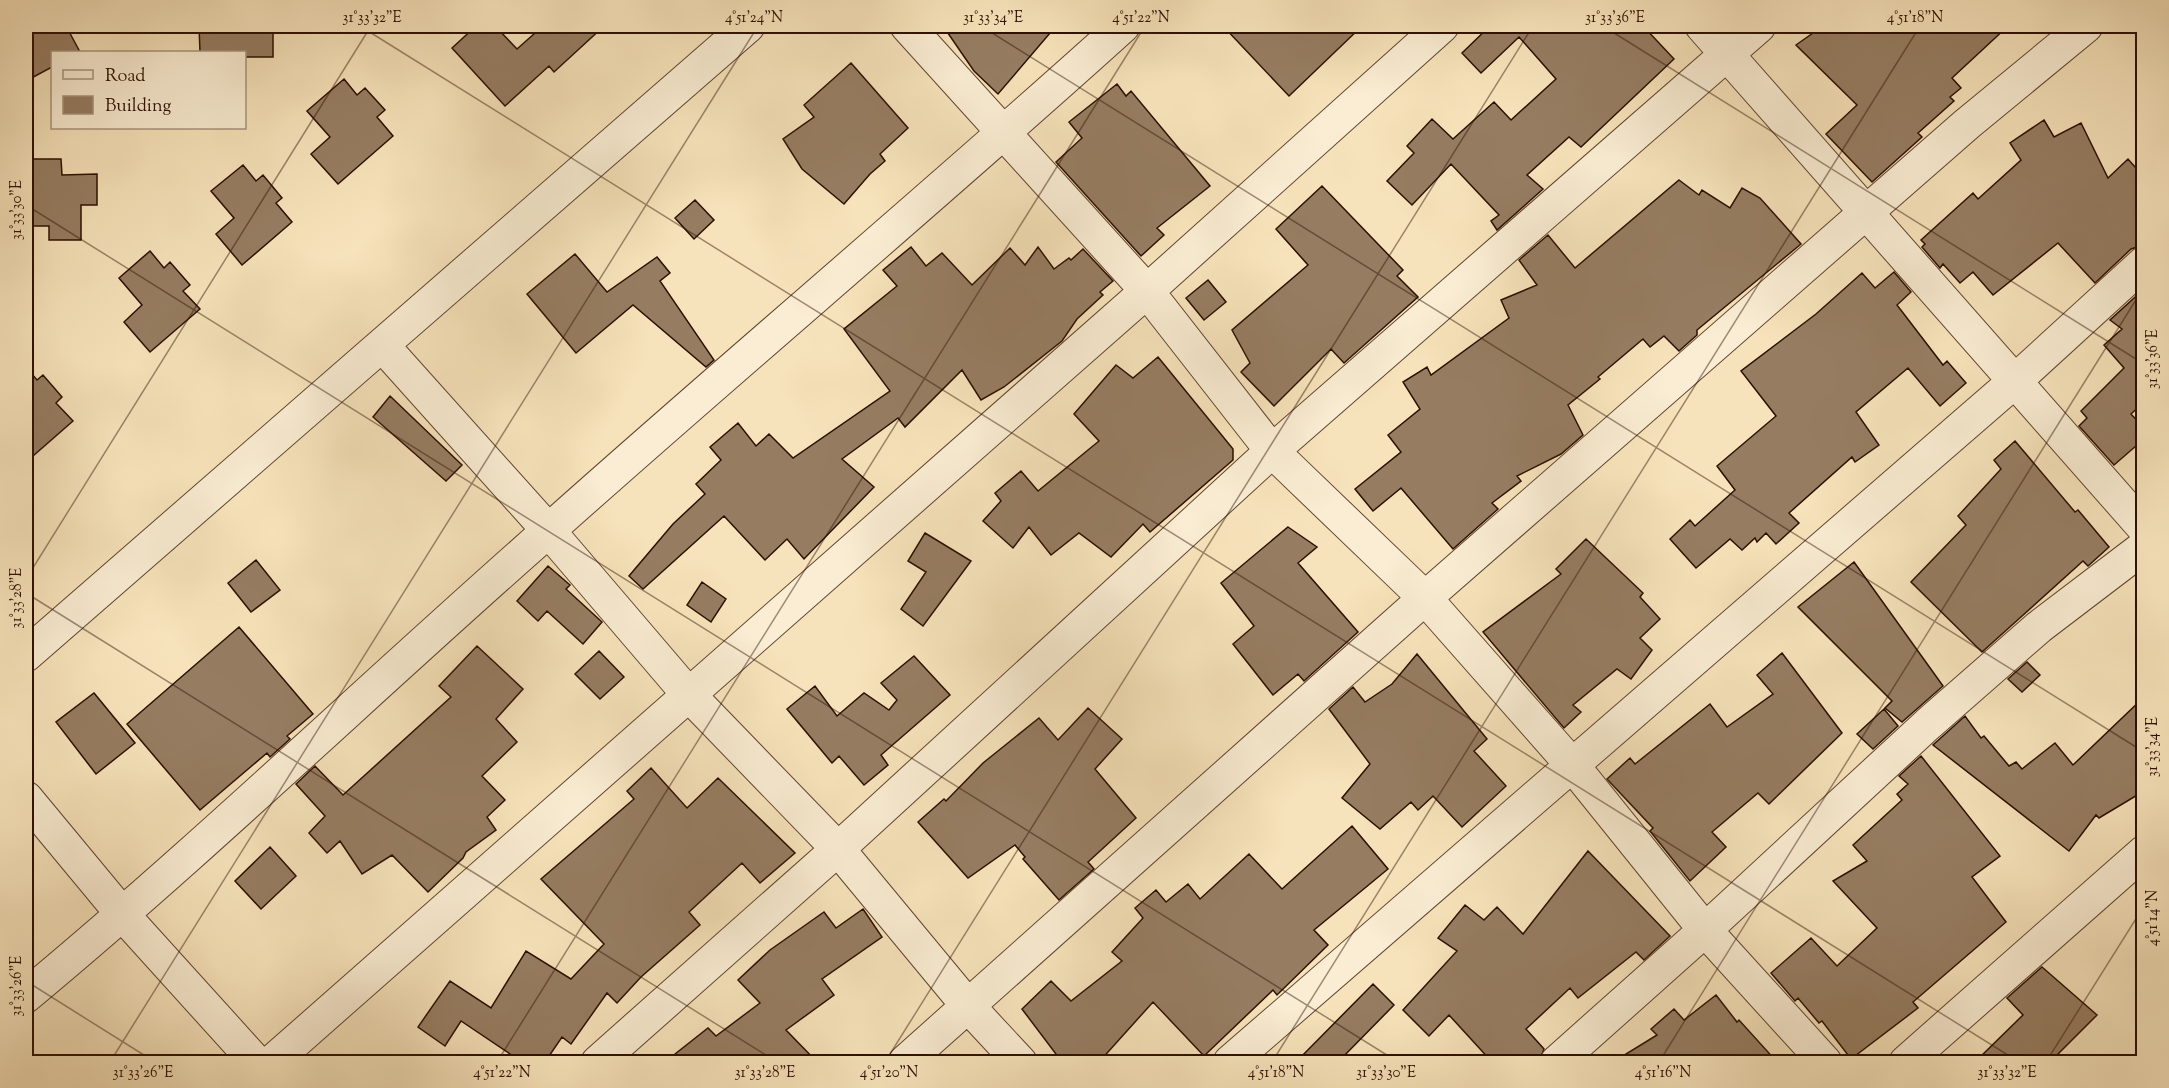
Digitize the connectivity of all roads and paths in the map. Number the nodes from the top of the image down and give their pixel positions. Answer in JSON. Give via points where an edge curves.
{"nodes":[{"id":1,"x":748,"y":26,"type":"edge"},
{"id":2,"x":907,"y":26,"type":"edge"},
{"id":3,"x":1123,"y":26,"type":"edge"},
{"id":4,"x":1442,"y":26,"type":"edge"},
{"id":5,"x":1702,"y":26,"type":"edge"},
{"id":6,"x":1758,"y":26,"type":"edge"},
{"id":7,"x":2086,"y":26,"type":"edge"},
{"id":8,"x":1728,"y":55,"type":"junction"},
{"id":9,"x":1004,"y":133,"type":"junction"},
{"id":10,"x":1866,"y":213,"type":"junction"},
{"id":11,"x":2144,"y":263,"type":"edge"},
{"id":12,"x":1147,"y":291,"type":"junction"},
{"id":13,"x":383,"y":346,"type":"junction"},
{"id":14,"x":2015,"y":381,"type":"junction"},
{"id":15,"x":1272,"y":451,"type":"junction"},
{"id":16,"x":2144,"y":528,"type":"edge"},
{"id":17,"x":548,"y":530,"type":"junction"},
{"id":18,"x":2144,"y":546,"type":"edge"},
{"id":19,"x":1425,"y":598,"type":"junction"},
{"id":20,"x":26,"y":655,"type":"edge"},
{"id":21,"x":689,"y":695,"type":"junction"},
{"id":22,"x":1573,"y":766,"type":"junction"},
{"id":23,"x":26,"y":798,"type":"edge"},
{"id":24,"x":838,"y":849,"type":"junction"},
{"id":25,"x":2144,"y":852,"type":"edge"},
{"id":26,"x":123,"y":915,"type":"junction"},
{"id":27,"x":1705,"y":930,"type":"junction"},
{"id":28,"x":26,"y":996,"type":"edge"},
{"id":29,"x":968,"y":1006,"type":"junction"},
{"id":30,"x":256,"y":1062,"type":"edge"},
{"id":31,"x":272,"y":1062,"type":"edge"},
{"id":32,"x":598,"y":1062,"type":"edge"},
{"id":33,"x":905,"y":1062,"type":"edge"},
{"id":34,"x":1020,"y":1062,"type":"edge"},
{"id":35,"x":1230,"y":1062,"type":"edge"},
{"id":36,"x":1557,"y":1062,"type":"edge"},
{"id":37,"x":1825,"y":1062,"type":"edge"},
{"id":38,"x":1906,"y":1062,"type":"edge"}],
"edges":[{"from":1,"to":13,"type":"street"},
{"from":2,"to":9,"type":"street"},
{"from":3,"to":9,"type":"street"},
{"from":4,"to":12,"type":"street"},
{"from":5,"to":8,"type":"street"},
{"from":6,"to":8,"type":"street"},
{"from":7,"to":10,"type":"street"},
{"from":8,"to":10,"type":"street"},
{"from":8,"to":15,"type":"street"},
{"from":9,"to":12,"type":"street"},
{"from":9,"to":17,"type":"street"},
{"from":10,"to":14,"type":"street"},
{"from":10,"to":19,"type":"street"},
{"from":11,"to":14,"type":"street"},
{"from":12,"to":15,"type":"street"},
{"from":12,"to":21,"type":"street"},
{"from":13,"to":17,"type":"street"},
{"from":13,"to":20,"type":"street"},
{"from":14,"to":16,"type":"street"},
{"from":14,"to":22,"type":"street"},
{"from":15,"to":19,"type":"street"},
{"from":15,"to":24,"type":"street"},
{"from":17,"to":21,"type":"street"},
{"from":17,"to":26,"type":"street"},
{"from":18,"to":27,"type":"street","via":[[2039,627],[1928,724]]},
{"from":19,"to":22,"type":"street"},
{"from":19,"to":29,"type":"street"},
{"from":21,"to":24,"type":"street"},
{"from":21,"to":31,"type":"street"},
{"from":22,"to":27,"type":"street"},
{"from":22,"to":35,"type":"street"},
{"from":23,"to":26,"type":"street"},
{"from":24,"to":29,"type":"street"},
{"from":24,"to":32,"type":"street"},
{"from":25,"to":38,"type":"street"},
{"from":26,"to":28,"type":"street"},
{"from":26,"to":30,"type":"street"},
{"from":27,"to":36,"type":"street"},
{"from":27,"to":37,"type":"street"},
{"from":29,"to":33,"type":"street"},
{"from":29,"to":34,"type":"street"}]}
